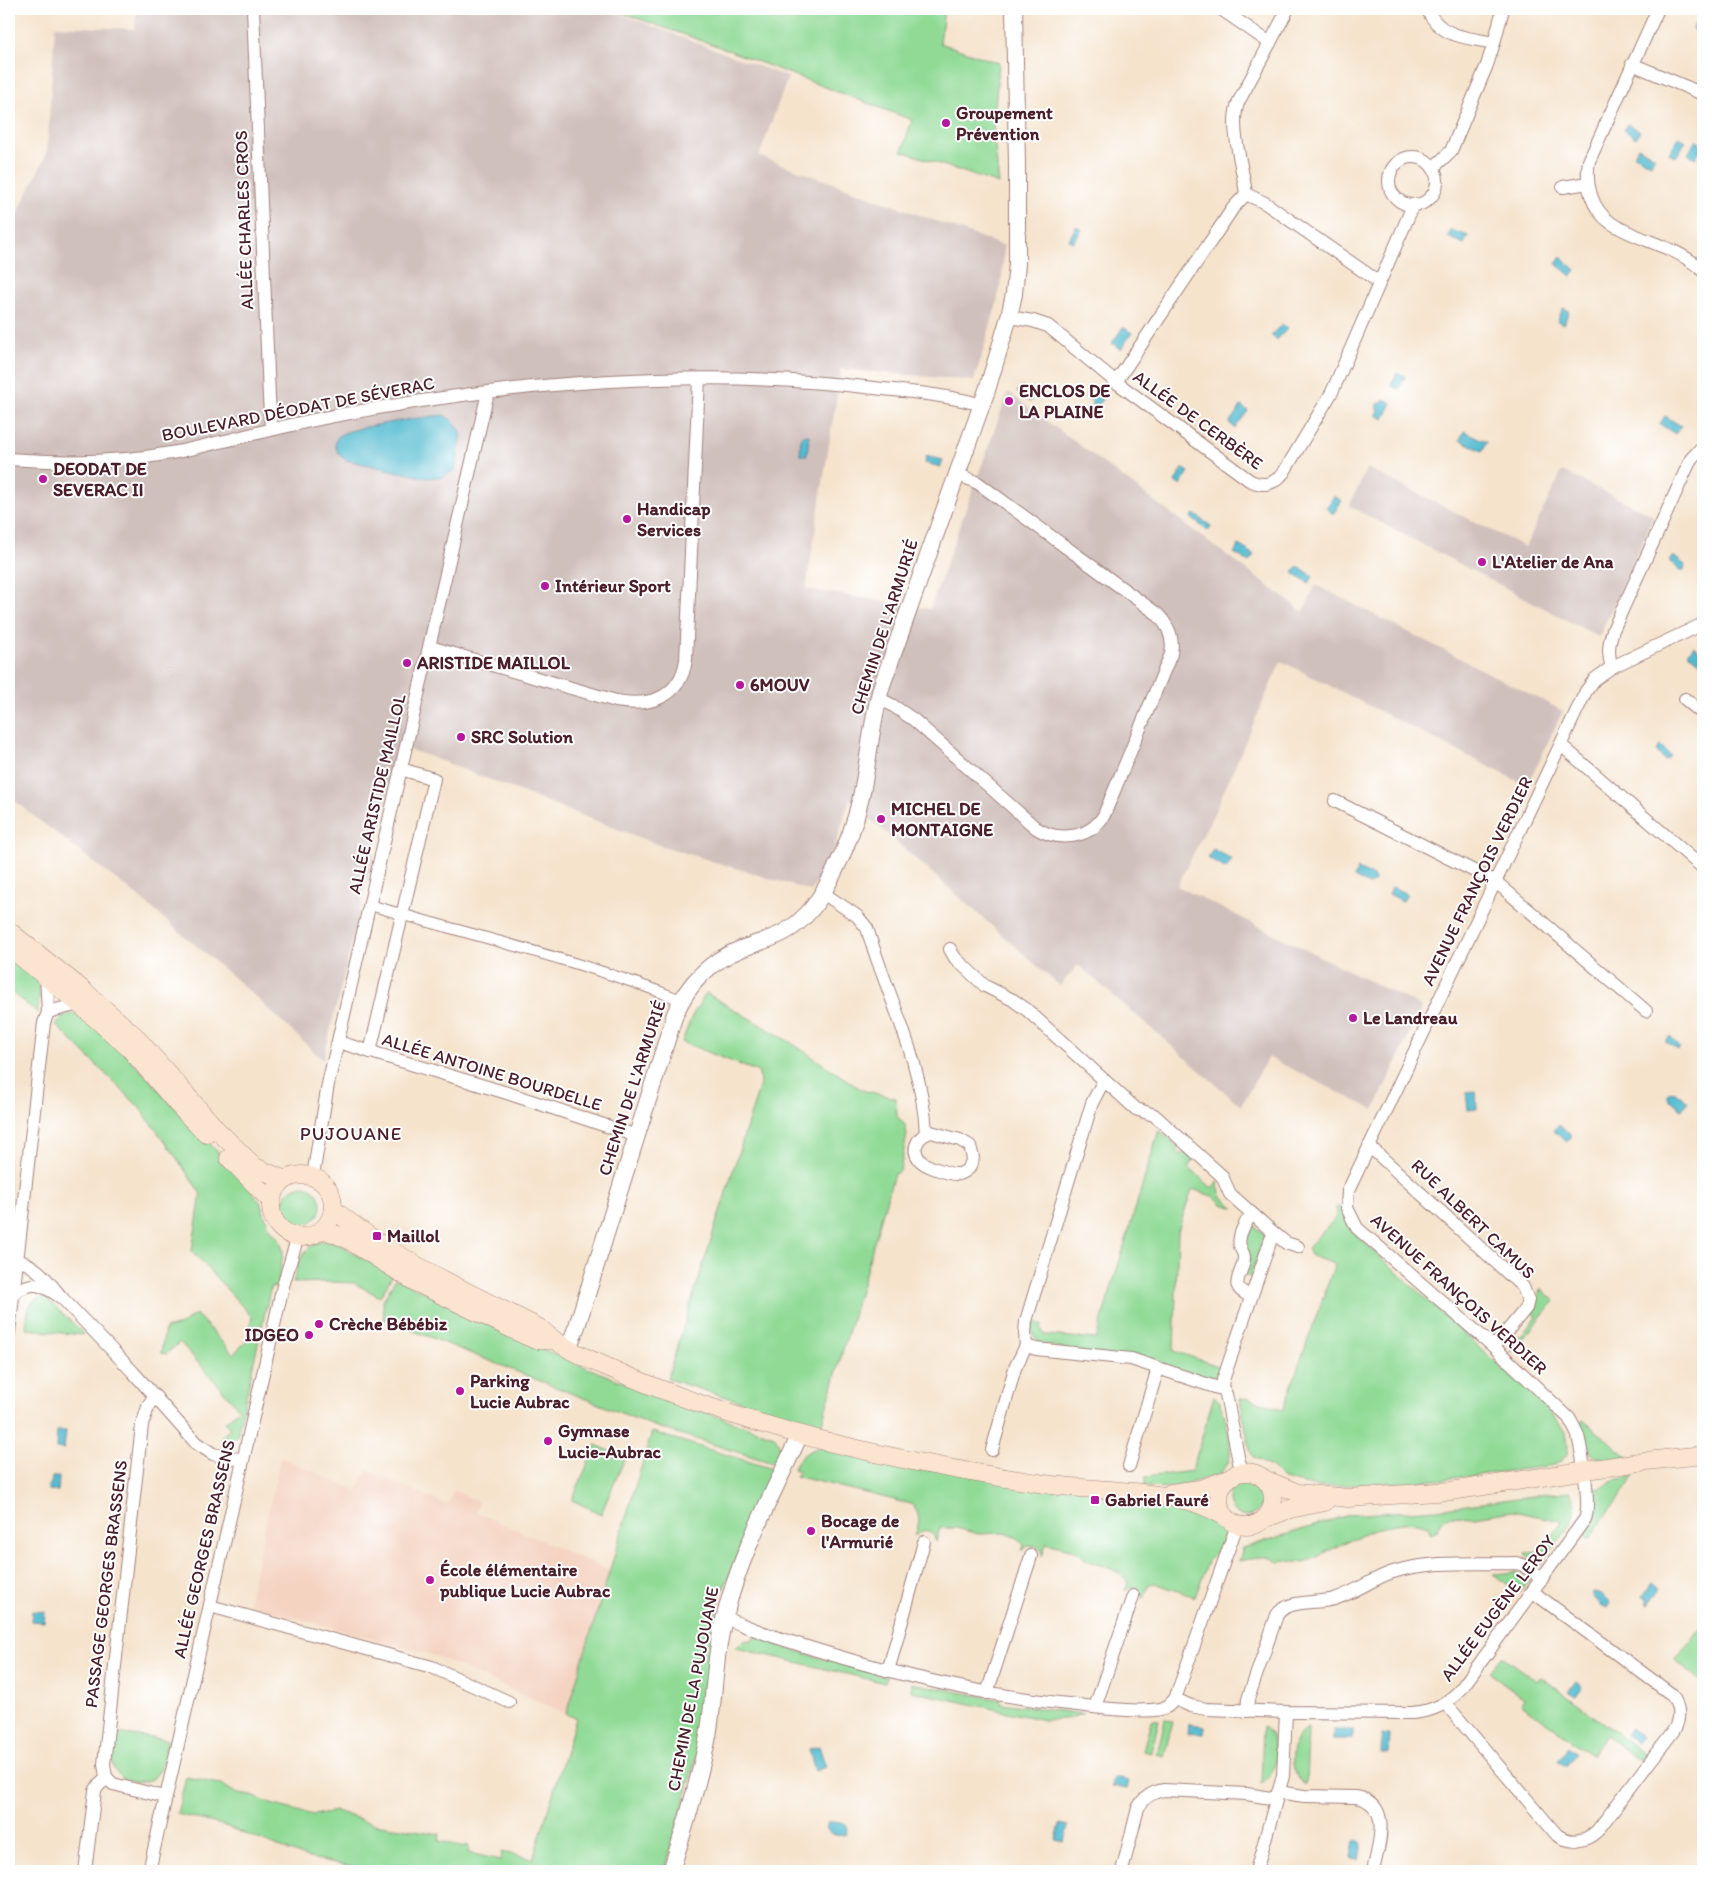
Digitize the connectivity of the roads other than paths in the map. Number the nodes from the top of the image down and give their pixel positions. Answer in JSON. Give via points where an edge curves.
{"nodes":[{"id":1,"x":253,"y":9,"type":"edge"},
{"id":2,"x":1014,"y":9,"type":"edge"},
{"id":3,"x":1221,"y":9,"type":"edge"},
{"id":4,"x":1288,"y":9,"type":"edge"},
{"id":5,"x":1427,"y":9,"type":"edge"},
{"id":6,"x":1503,"y":9,"type":"edge"},
{"id":7,"x":1658,"y":9,"type":"edge"},
{"id":8,"x":1270,"y":43,"type":"junction"},
{"id":9,"x":1494,"y":43,"type":"junction"},
{"id":10,"x":1632,"y":64,"type":"junction"},
{"id":11,"x":1703,"y":94,"type":"edge"},
{"id":12,"x":1433,"y":168,"type":"junction"},
{"id":13,"x":1588,"y":182,"type":"junction"},
{"id":14,"x":1563,"y":187,"type":"dead end"},
{"id":15,"x":1246,"y":194,"type":"junction"},
{"id":16,"x":1412,"y":205,"type":"junction"},
{"id":17,"x":1703,"y":270,"type":"edge"},
{"id":18,"x":1379,"y":282,"type":"junction"},
{"id":19,"x":1009,"y":317,"type":"junction"},
{"id":20,"x":699,"y":379,"type":"junction"},
{"id":21,"x":1116,"y":382,"type":"junction"},
{"id":22,"x":488,"y":392,"type":"junction"},
{"id":23,"x":982,"y":405,"type":"junction"},
{"id":24,"x":272,"y":429,"type":"junction"},
{"id":25,"x":1703,"y":446,"type":"edge"},
{"id":26,"x":9,"y":459,"type":"edge"},
{"id":27,"x":957,"y":474,"type":"junction"},
{"id":28,"x":1703,"y":624,"type":"edge"},
{"id":29,"x":430,"y":647,"type":"junction"},
{"id":30,"x":1612,"y":667,"type":"junction"},
{"id":31,"x":878,"y":698,"type":"junction"},
{"id":32,"x":1686,"y":698,"type":"dead end"},
{"id":33,"x":1703,"y":714,"type":"edge"},
{"id":34,"x":1561,"y":745,"type":"junction"},
{"id":35,"x":401,"y":769,"type":"junction"},
{"id":36,"x":1335,"y":800,"type":"dead end"},
{"id":37,"x":1703,"y":868,"type":"edge"},
{"id":38,"x":1496,"y":882,"type":"junction"},
{"id":39,"x":823,"y":893,"type":"junction"},
{"id":40,"x":370,"y":905,"type":"junction"},
{"id":41,"x":402,"y":914,"type":"junction"},
{"id":42,"x":9,"y":931,"type":"edge"},
{"id":43,"x":9,"y":947,"type":"edge"},
{"id":44,"x":950,"y":949,"type":"dead end"},
{"id":45,"x":46,"y":976,"type":"junction"},
{"id":46,"x":681,"y":1000,"type":"junction"},
{"id":47,"x":79,"y":1004,"type":"junction"},
{"id":48,"x":1646,"y":1011,"type":"dead end"},
{"id":49,"x":48,"y":1012,"type":"junction"},
{"id":50,"x":338,"y":1042,"type":"junction"},
{"id":51,"x":370,"y":1052,"type":"junction"},
{"id":52,"x":1104,"y":1080,"type":"junction"},
{"id":53,"x":926,"y":1134,"type":"dead end"},
{"id":54,"x":637,"y":1136,"type":"junction"},
{"id":55,"x":1369,"y":1146,"type":"junction"},
{"id":56,"x":313,"y":1176,"type":"junction"},
{"id":57,"x":286,"y":1180,"type":"junction"},
{"id":58,"x":272,"y":1202,"type":"junction"},
{"id":59,"x":333,"y":1209,"type":"junction"},
{"id":60,"x":1252,"y":1214,"type":"junction"},
{"id":61,"x":22,"y":1219,"type":"junction"},
{"id":62,"x":9,"y":1229,"type":"edge"},
{"id":63,"x":323,"y":1229,"type":"junction"},
{"id":64,"x":1275,"y":1234,"type":"junction"},
{"id":65,"x":298,"y":1236,"type":"junction"},
{"id":66,"x":1298,"y":1247,"type":"dead end"},
{"id":67,"x":15,"y":1253,"type":"edge"},
{"id":68,"x":13,"y":1294,"type":"junction"},
{"id":69,"x":1251,"y":1296,"type":"junction"},
{"id":70,"x":62,"y":1298,"type":"junction"},
{"id":71,"x":9,"y":1332,"type":"edge"},
{"id":72,"x":553,"y":1340,"type":"junction"},
{"id":73,"x":1026,"y":1346,"type":"junction"},
{"id":74,"x":1494,"y":1347,"type":"junction"},
{"id":75,"x":568,"y":1349,"type":"junction"},
{"id":76,"x":1158,"y":1368,"type":"junction"},
{"id":77,"x":1222,"y":1388,"type":"junction"},
{"id":78,"x":156,"y":1397,"type":"junction"},
{"id":79,"x":798,"y":1434,"type":"junction"},
{"id":80,"x":992,"y":1450,"type":"dead end"},
{"id":81,"x":1703,"y":1455,"type":"edge"},
{"id":82,"x":243,"y":1460,"type":"junction"},
{"id":83,"x":1130,"y":1466,"type":"dead end"},
{"id":84,"x":1583,"y":1471,"type":"junction"},
{"id":85,"x":1244,"y":1472,"type":"junction"},
{"id":86,"x":1264,"y":1479,"type":"junction"},
{"id":87,"x":1226,"y":1480,"type":"junction"},
{"id":88,"x":1156,"y":1495,"type":"junction"},
{"id":89,"x":1345,"y":1498,"type":"junction"},
{"id":90,"x":1266,"y":1518,"type":"junction"},
{"id":91,"x":1231,"y":1521,"type":"junction"},
{"id":92,"x":924,"y":1542,"type":"dead end"},
{"id":93,"x":1031,"y":1556,"type":"dead end"},
{"id":94,"x":1542,"y":1579,"type":"junction"},
{"id":95,"x":1533,"y":1592,"type":"junction"},
{"id":96,"x":1133,"y":1596,"type":"dead end"},
{"id":97,"x":210,"y":1606,"type":"junction"},
{"id":98,"x":724,"y":1618,"type":"junction"},
{"id":99,"x":888,"y":1671,"type":"junction"},
{"id":100,"x":987,"y":1693,"type":"junction"},
{"id":101,"x":1175,"y":1699,"type":"junction"},
{"id":102,"x":509,"y":1702,"type":"dead end"},
{"id":103,"x":1446,"y":1704,"type":"junction"},
{"id":104,"x":1095,"y":1707,"type":"junction"},
{"id":105,"x":1247,"y":1711,"type":"junction"},
{"id":106,"x":1286,"y":1712,"type":"junction"},
{"id":107,"x":107,"y":1778,"type":"junction"},
{"id":108,"x":1277,"y":1796,"type":"junction"},
{"id":109,"x":165,"y":1798,"type":"junction"},
{"id":110,"x":85,"y":1871,"type":"edge"},
{"id":111,"x":149,"y":1871,"type":"edge"},
{"id":112,"x":671,"y":1871,"type":"edge"},
{"id":113,"x":1122,"y":1871,"type":"edge"},
{"id":114,"x":1256,"y":1871,"type":"edge"},
{"id":115,"x":1373,"y":1871,"type":"edge"}],
"edges":[{"from":1,"to":24,"type":"street","name":"ALLÉE CHARLES CROS","via":[[268,397]]},
{"from":2,"to":19,"type":"street","name":"CHEMIN DE L'ARMURIÉ","via":[[1018,227],[1014,294]]},
{"from":3,"to":8,"type":"street"},
{"from":4,"to":8,"type":"street"},
{"from":5,"to":9,"type":"street","via":[[1445,32]]},
{"from":6,"to":9,"type":"street"},
{"from":7,"to":10,"type":"street"},
{"from":8,"to":15,"type":"street","via":[[1235,112],[1234,125]]},
{"from":9,"to":12,"type":"street","via":[[1451,151]]},
{"from":10,"to":11,"type":"street"},
{"from":10,"to":13,"type":"street","via":[[1589,161]]},
{"from":12,"to":16,"type":"street","via":[[1436,176],[1434,193],[1428,200]]},
{"from":12,"to":16,"type":"street","via":[[1424,160],[1412,157],[1400,160],[1392,169],[1389,181],[1392,193],[1400,202]]},
{"from":13,"to":14,"type":"street"},
{"from":13,"to":17,"type":"street","via":[[1603,218],[1618,228],[1667,248]]},
{"from":15,"to":18,"type":"street","via":[[1265,202]]},
{"from":15,"to":21,"type":"street","name":"ALLÉE DE CERBÈRE","via":[[1233,208]]},
{"from":16,"to":18,"type":"street","name":"ALLÉE DE CERBÈRE"},
{"from":18,"to":21,"type":"street","name":"ALLÉE DE CERBÈRE","via":[[1332,392],[1284,472],[1268,484],[1248,480]]},
{"from":19,"to":21,"type":"street","name":"ALLÉE DE CERBÈRE","via":[[1048,326]]},
{"from":19,"to":23,"type":"street","name":"CHEMIN DE L'ARMURIÉ"},
{"from":20,"to":22,"type":"street","name":"BOULEVARD DÉODAT DE SÉVERAC","via":[[586,382]]},
{"from":20,"to":23,"type":"street","name":"BOULEVARD DÉODAT DE SÉVERAC","via":[[819,382],[922,393]]},
{"from":20,"to":29,"type":"street","via":[[686,660],[682,676],[668,693],[648,703],[616,701]]},
{"from":22,"to":24,"type":"street","name":"BOULEVARD DÉODAT DE SÉVERAC","via":[[397,404]]},
{"from":22,"to":29,"type":"street","name":"ALLÉE ARISTIDE MAILLOL"},
{"from":23,"to":27,"type":"street","name":"CHEMIN DE L'ARMURIÉ"},
{"from":24,"to":26,"type":"street","name":"BOULEVARD DÉODAT DE SÉVERAC","via":[[172,453],[128,459],[77,462]]},
{"from":25,"to":30,"type":"street","via":[[1691,460],[1613,630],[1609,643]]},
{"from":27,"to":31,"type":"street","name":"CHEMIN DE L'ARMURIÉ"},
{"from":27,"to":31,"type":"street","via":[[978,483],[1156,613],[1171,635],[1171,654],[1104,815],[1095,827],[1076,836],[1055,836],[1036,828],[914,720]]},
{"from":28,"to":30,"type":"street","name":"AVENUE FRANÇOIS VERDIER"},
{"from":29,"to":35,"type":"street","name":"ALLÉE ARISTIDE MAILLOL"},
{"from":30,"to":34,"type":"street","name":"AVENUE FRANÇOIS VERDIER","via":[[1590,685]]},
{"from":31,"to":39,"type":"street","name":"CHEMIN DE L'ARMURIÉ","via":[[856,816],[844,851]]},
{"from":32,"to":33,"type":"street"},
{"from":34,"to":37,"type":"street"},
{"from":34,"to":38,"type":"street","name":"AVENUE FRANÇOIS VERDIER"},
{"from":35,"to":40,"type":"street","name":"ALLÉE ARISTIDE MAILLOL"},
{"from":35,"to":41,"type":"street","via":[[434,779]]},
{"from":36,"to":38,"type":"street"},
{"from":38,"to":48,"type":"street"},
{"from":38,"to":55,"type":"street","name":"AVENUE FRANÇOIS VERDIER"},
{"from":39,"to":46,"type":"street","name":"CHEMIN DE L'ARMURIÉ","via":[[806,915],[785,932],[732,953],[711,966]]},
{"from":39,"to":53,"type":"street","via":[[857,916],[867,928],[918,1074]]},
{"from":40,"to":41,"type":"street"},
{"from":40,"to":50,"type":"street","name":"ALLÉE ARISTIDE MAILLOL"},
{"from":41,"to":46,"type":"street","via":[[639,984]]},
{"from":41,"to":51,"type":"street"},
{"from":42,"to":57,"type":"main road","via":[[134,1036],[217,1130],[255,1167]]},
{"from":43,"to":45,"type":"main road"},
{"from":44,"to":52,"type":"street","via":[[955,958],[985,986],[1027,1010]]},
{"from":45,"to":47,"type":"main road"},
{"from":45,"to":49,"type":"street"},
{"from":46,"to":54,"type":"street","name":"CHEMIN DE L'ARMURIÉ"},
{"from":47,"to":49,"type":"street"},
{"from":47,"to":58,"type":"main road","via":[[130,1049],[177,1104]]},
{"from":49,"to":61,"type":"street","via":[[44,1023]]},
{"from":50,"to":51,"type":"street","name":"ALLÉE ANTOINE BOURDELLE"},
{"from":50,"to":56,"type":"street","name":"ALLÉE ARISTIDE MAILLOL"},
{"from":51,"to":54,"type":"street","name":"ALLÉE ANTOINE BOURDELLE"},
{"from":52,"to":60,"type":"street","via":[[1136,1109],[1154,1115],[1222,1176],[1230,1194]]},
{"from":52,"to":73,"type":"street","via":[[1092,1104],[1026,1321]]},
{"from":54,"to":75,"type":"street","name":"CHEMIN DE L'ARMURIÉ"},
{"from":55,"to":74,"type":"street","name":"AVENUE FRANÇOIS VERDIER","via":[[1347,1194],[1347,1208],[1355,1224]]},
{"from":55,"to":74,"type":"street","name":"RUE ALBERT CAMUS","via":[[1523,1287],[1527,1306]]},
{"from":56,"to":57,"type":"main road","via":[[294,1176]]},
{"from":56,"to":59,"type":"main road","via":[[329,1189]]},
{"from":57,"to":58,"type":"main road","via":[[279,1186]]},
{"from":58,"to":65,"type":"main road","via":[[272,1212],[281,1228]]},
{"from":59,"to":63,"type":"main road"},
{"from":59,"to":72,"type":"main road","via":[[356,1228],[411,1261],[541,1329]]},
{"from":60,"to":64,"type":"street"},
{"from":60,"to":69,"type":"street","via":[[1239,1241],[1244,1259],[1237,1281],[1242,1292]]},
{"from":61,"to":62,"type":"street"},
{"from":61,"to":67,"type":"street"},
{"from":63,"to":65,"type":"main road"},
{"from":63,"to":72,"type":"main road","via":[[415,1282],[524,1335],[536,1340]]},
{"from":64,"to":66,"type":"street"},
{"from":64,"to":69,"type":"street"},
{"from":65,"to":82,"type":"street","name":"ALLÉE GEORGES BRASSENS","via":[[283,1286]]},
{"from":67,"to":68,"type":"street"},
{"from":67,"to":70,"type":"street"},
{"from":68,"to":70,"type":"street","via":[[36,1284]]},
{"from":68,"to":71,"type":"street"},
{"from":69,"to":77,"type":"street"},
{"from":70,"to":78,"type":"street"},
{"from":72,"to":75,"type":"main road"},
{"from":73,"to":76,"type":"street","via":[[1126,1358]]},
{"from":73,"to":80,"type":"street","via":[[1014,1368]]},
{"from":74,"to":84,"type":"street","name":"AVENUE FRANÇOIS VERDIER","via":[[1569,1418],[1578,1437]]},
{"from":75,"to":79,"type":"main road","via":[[646,1384]]},
{"from":76,"to":77,"type":"street"},
{"from":76,"to":83,"type":"street"},
{"from":77,"to":85,"type":"street"},
{"from":78,"to":82,"type":"street","via":[[196,1444],[219,1456]]},
{"from":78,"to":107,"type":"street","name":"PASSAGE GEORGES BRASSENS","via":[[149,1404],[142,1425],[104,1759]]},
{"from":79,"to":88,"type":"main road","via":[[940,1467],[1053,1486]]},
{"from":79,"to":98,"type":"street","name":"CHEMIN DE LA PUJOUANE","via":[[741,1565]]},
{"from":81,"to":84,"type":"main road"},
{"from":82,"to":97,"type":"street","name":"ALLÉE GEORGES BRASSENS"},
{"from":84,"to":89,"type":"main road","via":[[1451,1491]]},
{"from":84,"to":94,"type":"street","name":"ALLÉE EUGÈNE LEROY","via":[[1587,1515]]},
{"from":85,"to":86,"type":"main road","via":[[1255,1473]]},
{"from":85,"to":87,"type":"main road"},
{"from":86,"to":89,"type":"main road","via":[[1298,1493]]},
{"from":86,"to":90,"type":"main road","via":[[1271,1488],[1273,1499]]},
{"from":87,"to":88,"type":"main road","via":[[1186,1492]]},
{"from":87,"to":91,"type":"main road","via":[[1219,1499]]},
{"from":88,"to":91,"type":"main road","via":[[1185,1500]]},
{"from":89,"to":90,"type":"main road","via":[[1290,1509]]},
{"from":90,"to":91,"type":"main road","via":[[1252,1525]]},
{"from":91,"to":101,"type":"street"},
{"from":92,"to":99,"type":"street"},
{"from":93,"to":100,"type":"street"},
{"from":94,"to":95,"type":"street","name":"ALLÉE EUGÈNE LEROY"},
{"from":94,"to":105,"type":"street","via":[[1516,1563],[1426,1566],[1384,1575],[1335,1599],[1286,1606],[1277,1615],[1248,1699]]},
{"from":95,"to":103,"type":"street","name":"ALLÉE EUGÈNE LEROY","via":[[1461,1689]]},
{"from":95,"to":103,"type":"street","via":[[1671,1694],[1677,1705],[1678,1718],[1674,1730],[1597,1831],[1576,1841],[1564,1839],[1554,1832]]},
{"from":96,"to":104,"type":"street"},
{"from":97,"to":102,"type":"street","via":[[432,1667]]},
{"from":97,"to":109,"type":"street","name":"ALLÉE GEORGES BRASSENS"},
{"from":98,"to":99,"type":"street","via":[[783,1640]]},
{"from":98,"to":112,"type":"street","name":"CHEMIN DE LA PUJOUANE","via":[[708,1736]]},
{"from":99,"to":100,"type":"street"},
{"from":100,"to":104,"type":"street"},
{"from":101,"to":104,"type":"street","via":[[1157,1710]]},
{"from":101,"to":105,"type":"street","name":"ALLÉE EUGÈNE LEROY","via":[[1198,1708]]},
{"from":103,"to":106,"type":"street","name":"ALLÉE EUGÈNE LEROY","via":[[1412,1713]]},
{"from":105,"to":106,"type":"street","name":"ALLÉE EUGÈNE LEROY"},
{"from":106,"to":108,"type":"street","via":[[1284,1766]]},
{"from":107,"to":109,"type":"street","via":[[116,1785]]},
{"from":107,"to":110,"type":"street","via":[[95,1791]]},
{"from":108,"to":113,"type":"street","via":[[1164,1790],[1152,1794],[1138,1808]]},
{"from":108,"to":114,"type":"street"},
{"from":108,"to":115,"type":"street","via":[[1356,1797],[1371,1804],[1379,1813],[1382,1826]]},
{"from":109,"to":111,"type":"street","name":"ALLÉE GEORGES BRASSENS"}]}
